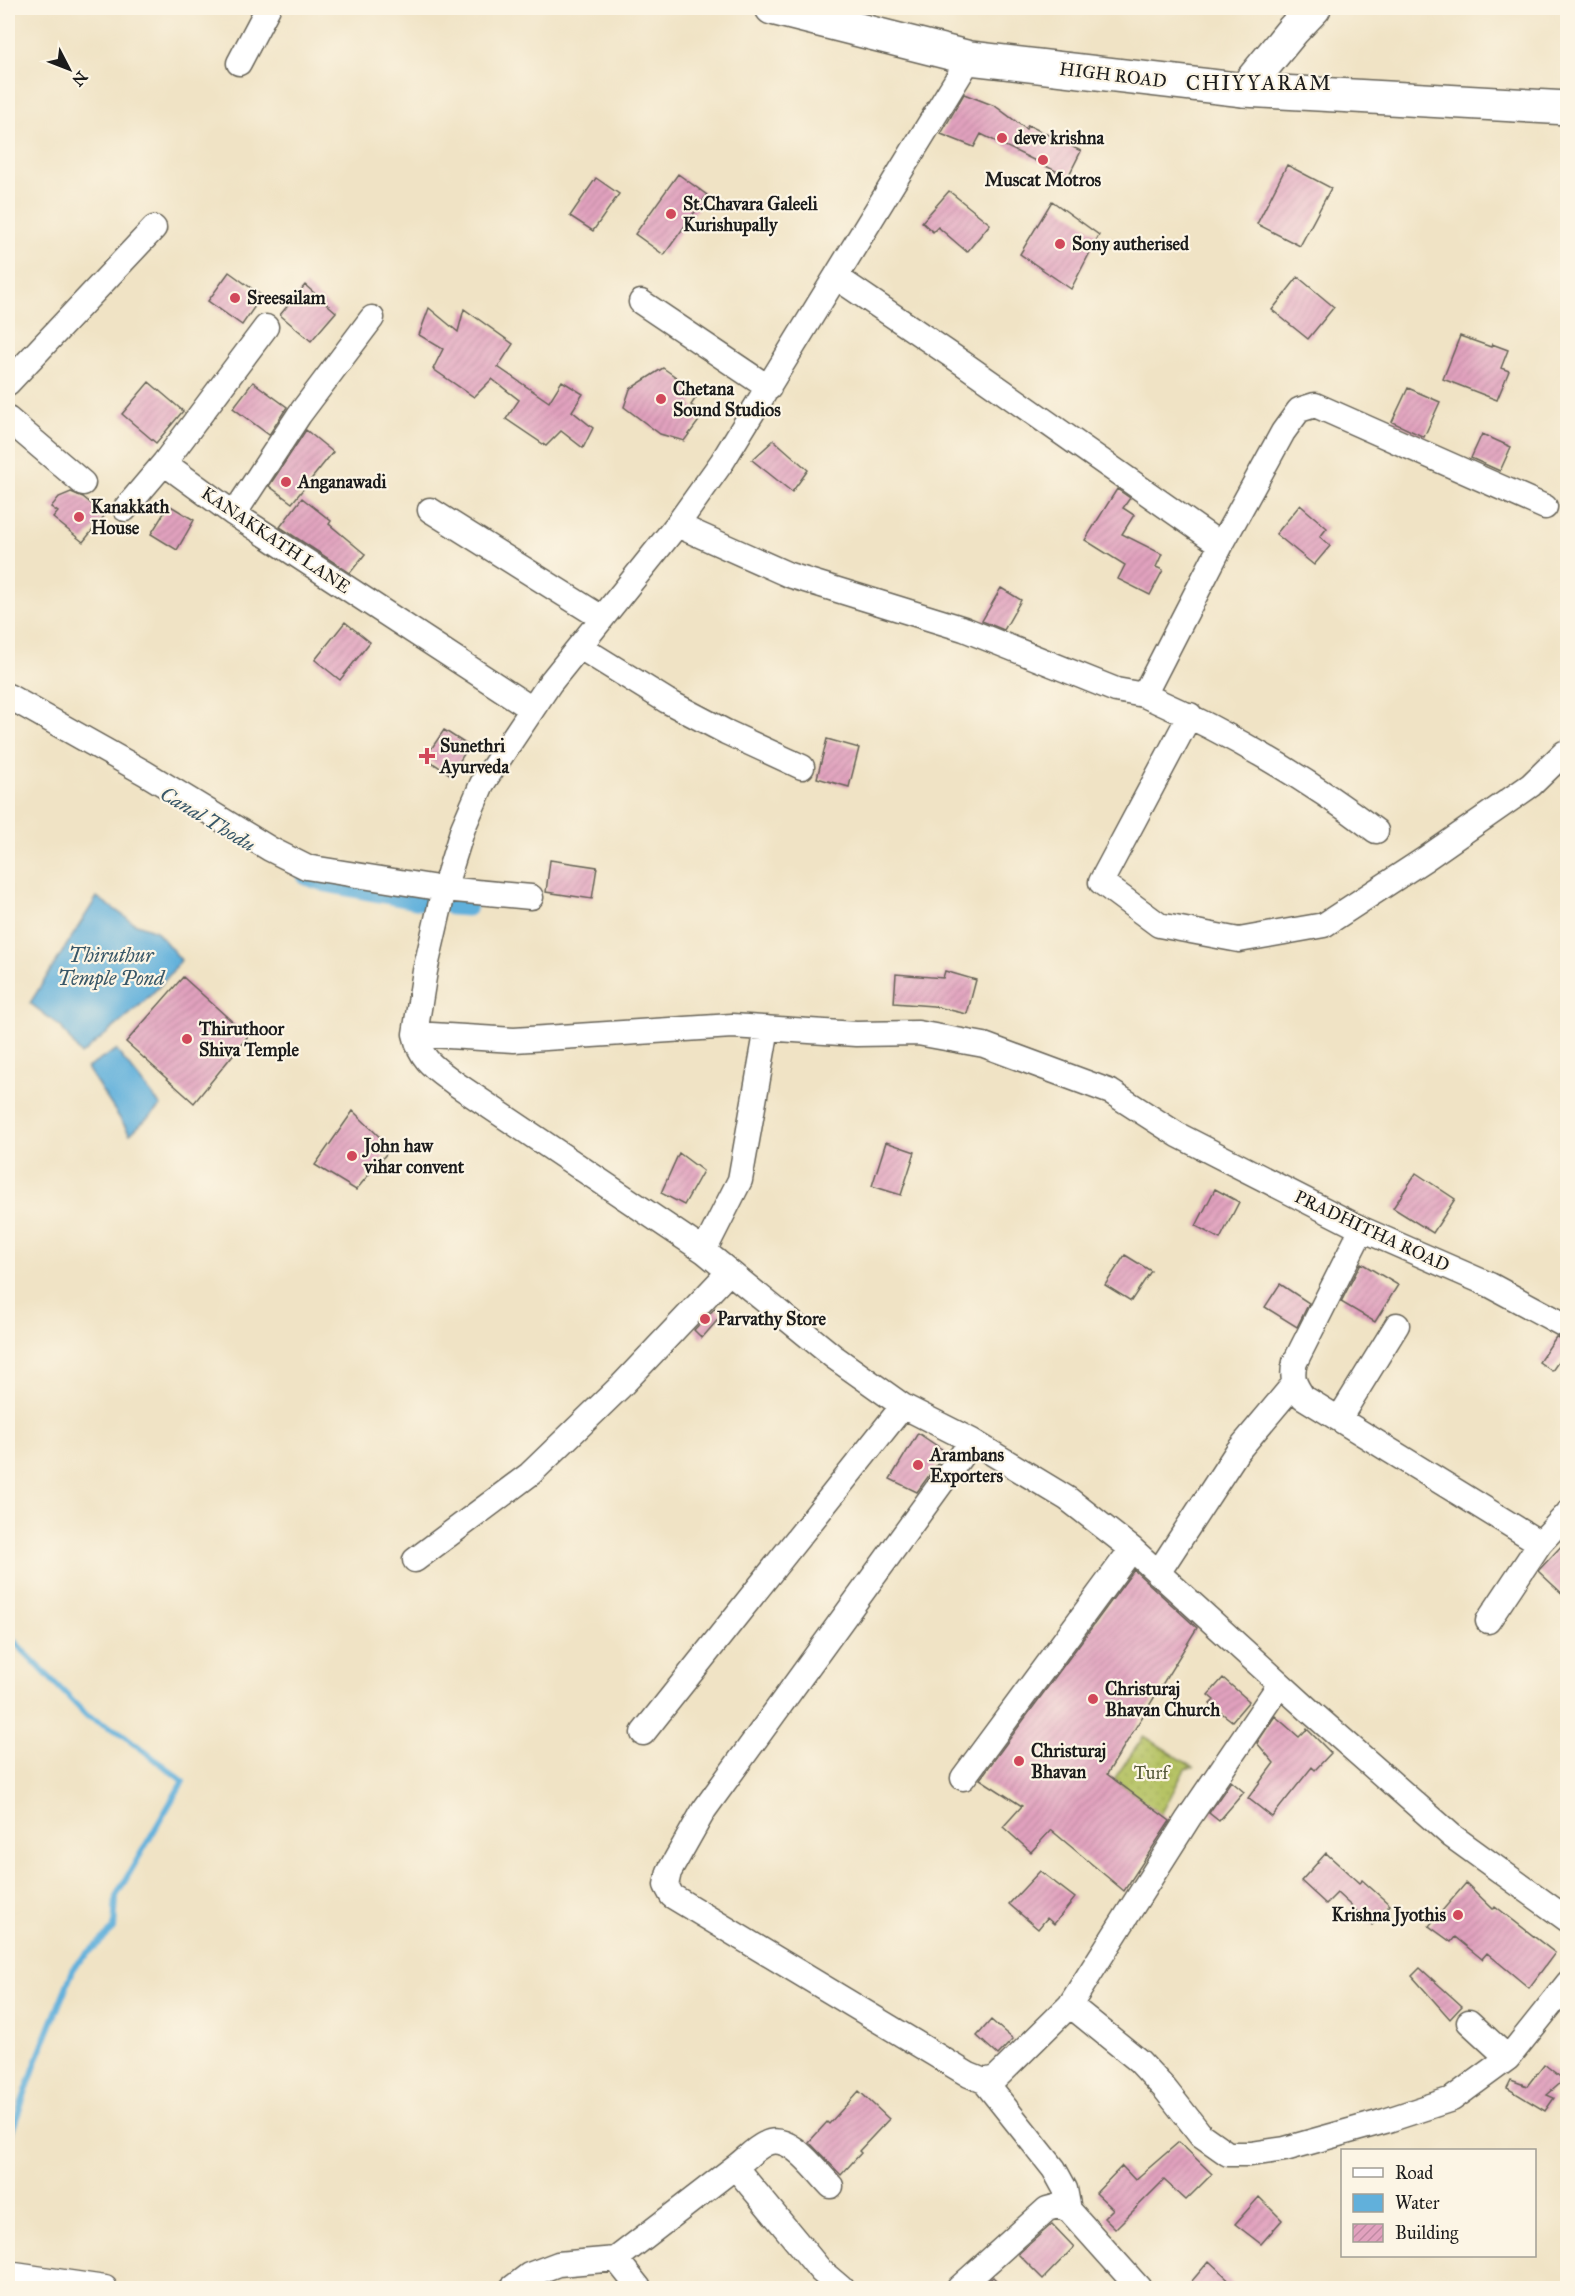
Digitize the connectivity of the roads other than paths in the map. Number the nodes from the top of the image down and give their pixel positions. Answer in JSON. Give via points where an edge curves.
{"nodes":[{"id":1,"x":268,"y":8,"type":"edge"},
{"id":2,"x":772,"y":8,"type":"edge"},
{"id":3,"x":1314,"y":8,"type":"edge"},
{"id":4,"x":970,"y":58,"type":"junction"},
{"id":5,"x":239,"y":63,"type":"dead end"},
{"id":6,"x":1244,"y":90,"type":"junction"},
{"id":7,"x":1568,"y":108,"type":"edge"},
{"id":8,"x":154,"y":228,"type":"dead end"},
{"id":9,"x":836,"y":277,"type":"junction"},
{"id":10,"x":641,"y":302,"type":"dead end"},
{"id":11,"x":372,"y":318,"type":"dead end"},
{"id":12,"x":266,"y":327,"type":"dead end"},
{"id":13,"x":8,"y":383,"type":"edge"},
{"id":14,"x":769,"y":388,"type":"junction"},
{"id":15,"x":8,"y":419,"type":"edge"},
{"id":16,"x":164,"y":463,"type":"junction"},
{"id":17,"x":83,"y":483,"type":"dead end"},
{"id":18,"x":1545,"y":507,"type":"dead end"},
{"id":19,"x":125,"y":509,"type":"dead end"},
{"id":20,"x":430,"y":510,"type":"dead end"},
{"id":21,"x":234,"y":514,"type":"junction"},
{"id":22,"x":677,"y":525,"type":"junction"},
{"id":23,"x":1221,"y":545,"type":"junction"},
{"id":24,"x":602,"y":618,"type":"junction"},
{"id":25,"x":580,"y":647,"type":"junction"},
{"id":26,"x":1144,"y":695,"type":"junction"},
{"id":27,"x":8,"y":696,"type":"edge"},
{"id":28,"x":532,"y":709,"type":"junction"},
{"id":29,"x":1190,"y":715,"type":"junction"},
{"id":30,"x":1564,"y":753,"type":"dead end"},
{"id":31,"x":802,"y":767,"type":"dead end"},
{"id":32,"x":1376,"y":831,"type":"dead end"},
{"id":33,"x":444,"y":889,"type":"junction"},
{"id":34,"x":531,"y":897,"type":"dead end"},
{"id":35,"x":767,"y":1028,"type":"junction"},
{"id":36,"x":415,"y":1034,"type":"junction"},
{"id":37,"x":1362,"y":1229,"type":"junction"},
{"id":38,"x":704,"y":1251,"type":"junction"},
{"id":39,"x":729,"y":1272,"type":"junction"},
{"id":40,"x":1397,"y":1325,"type":"dead end"},
{"id":41,"x":1568,"y":1327,"type":"edge"},
{"id":42,"x":1294,"y":1384,"type":"junction"},
{"id":43,"x":903,"y":1406,"type":"junction"},
{"id":44,"x":1339,"y":1419,"type":"junction"},
{"id":45,"x":972,"y":1442,"type":"junction"},
{"id":46,"x":1568,"y":1513,"type":"edge"},
{"id":47,"x":1540,"y":1543,"type":"junction"},
{"id":48,"x":1132,"y":1549,"type":"junction"},
{"id":49,"x":415,"y":1560,"type":"dead end"},
{"id":50,"x":1158,"y":1573,"type":"junction"},
{"id":51,"x":1488,"y":1622,"type":"dead end"},
{"id":52,"x":1280,"y":1684,"type":"junction"},
{"id":53,"x":643,"y":1733,"type":"dead end"},
{"id":54,"x":963,"y":1778,"type":"dead end"},
{"id":55,"x":1568,"y":1920,"type":"edge"},
{"id":56,"x":1568,"y":1983,"type":"edge"},
{"id":57,"x":1070,"y":2005,"type":"junction"},
{"id":58,"x":1469,"y":2022,"type":"dead end"},
{"id":59,"x":1508,"y":2058,"type":"junction"},
{"id":60,"x":984,"y":2081,"type":"junction"},
{"id":61,"x":735,"y":2167,"type":"junction"},
{"id":62,"x":831,"y":2186,"type":"dead end"},
{"id":63,"x":1069,"y":2210,"type":"junction"},
{"id":64,"x":616,"y":2259,"type":"junction"},
{"id":65,"x":8,"y":2274,"type":"edge"},
{"id":66,"x":105,"y":2289,"type":"edge"},
{"id":67,"x":512,"y":2289,"type":"edge"},
{"id":68,"x":639,"y":2289,"type":"edge"},
{"id":69,"x":841,"y":2289,"type":"edge"},
{"id":70,"x":959,"y":2289,"type":"edge"},
{"id":71,"x":1139,"y":2289,"type":"edge"}],
"edges":[{"from":1,"to":5,"type":"street"},
{"from":2,"to":4,"type":"main road","name":"HIGH ROAD"},
{"from":3,"to":6,"type":"main road"},
{"from":4,"to":6,"type":"main road","name":"HIGH ROAD"},
{"from":4,"to":9,"type":"street"},
{"from":6,"to":7,"type":"main road","name":"HIGH ROAD"},
{"from":8,"to":13,"type":"street"},
{"from":9,"to":14,"type":"street"},
{"from":9,"to":23,"type":"street"},
{"from":10,"to":14,"type":"street"},
{"from":11,"to":21,"type":"street","via":[[299,415]]},
{"from":12,"to":16,"type":"street"},
{"from":14,"to":22,"type":"street"},
{"from":15,"to":17,"type":"street"},
{"from":16,"to":19,"type":"street"},
{"from":16,"to":21,"type":"street","name":"KANAKKATH LANE"},
{"from":18,"to":23,"type":"street","via":[[1315,405],[1299,410],[1283,432]]},
{"from":20,"to":24,"type":"street"},
{"from":21,"to":28,"type":"street","name":"KANAKKATH LANE"},
{"from":22,"to":24,"type":"street"},
{"from":22,"to":26,"type":"street","via":[[789,575],[963,629],[1116,690]]},
{"from":23,"to":26,"type":"street"},
{"from":24,"to":25,"type":"street"},
{"from":25,"to":28,"type":"street"},
{"from":25,"to":31,"type":"street","via":[[667,701]]},
{"from":26,"to":29,"type":"street"},
{"from":27,"to":33,"type":"street","via":[[290,860],[306,867]]},
{"from":28,"to":33,"type":"street","via":[[477,795]]},
{"from":29,"to":30,"type":"street","via":[[1101,882],[1159,926],[1239,940],[1324,925],[1530,785]]},
{"from":29,"to":32,"type":"street","via":[[1331,797]]},
{"from":33,"to":34,"type":"street"},
{"from":33,"to":36,"type":"street"},
{"from":35,"to":36,"type":"street","name":"PRADHITHA ROAD","via":[[732,1026],[514,1040]]},
{"from":35,"to":37,"type":"street","name":"PRADHITHA ROAD","via":[[856,1034],[918,1033],[984,1045],[1111,1092],[1178,1135]]},
{"from":35,"to":38,"type":"street","via":[[740,1180]]},
{"from":36,"to":38,"type":"street","via":[[419,1051],[442,1074]]},
{"from":37,"to":41,"type":"street","name":"PRADHITHA ROAD","via":[[1490,1286]]},
{"from":37,"to":42,"type":"street","via":[[1295,1362]]},
{"from":38,"to":39,"type":"street"},
{"from":39,"to":43,"type":"street","via":[[834,1357]]},
{"from":39,"to":49,"type":"street","via":[[621,1386],[530,1474]]},
{"from":40,"to":44,"type":"street"},
{"from":42,"to":44,"type":"street","via":[[1303,1397]]},
{"from":42,"to":50,"type":"street","via":[[1237,1452]]},
{"from":43,"to":45,"type":"street"},
{"from":43,"to":53,"type":"street"},
{"from":44,"to":47,"type":"street"},
{"from":45,"to":48,"type":"street","via":[[1068,1499]]},
{"from":45,"to":60,"type":"street","via":[[704,1810],[669,1872],[666,1885],[672,1896]]},
{"from":46,"to":47,"type":"street"},
{"from":47,"to":51,"type":"street"},
{"from":48,"to":50,"type":"street"},
{"from":48,"to":54,"type":"street"},
{"from":50,"to":52,"type":"street"},
{"from":52,"to":55,"type":"street","via":[[1452,1836]]},
{"from":52,"to":57,"type":"street","via":[[1188,1819]]},
{"from":56,"to":59,"type":"street"},
{"from":57,"to":59,"type":"street","via":[[1139,2061],[1201,2135],[1228,2154],[1285,2149],[1452,2099]]},
{"from":57,"to":60,"type":"street","via":[[996,2078]]},
{"from":58,"to":59,"type":"street"},
{"from":60,"to":63,"type":"street","via":[[1054,2169],[1065,2189]]},
{"from":61,"to":62,"type":"street","via":[[765,2143],[780,2140],[792,2146]]},
{"from":61,"to":64,"type":"street"},
{"from":61,"to":69,"type":"street","via":[[821,2271]]},
{"from":63,"to":70,"type":"street","via":[[1058,2206],[1047,2210]]},
{"from":63,"to":71,"type":"street"},
{"from":64,"to":67,"type":"street","via":[[558,2264],[529,2275]]},
{"from":64,"to":68,"type":"street"},
{"from":65,"to":66,"type":"street"}]}
